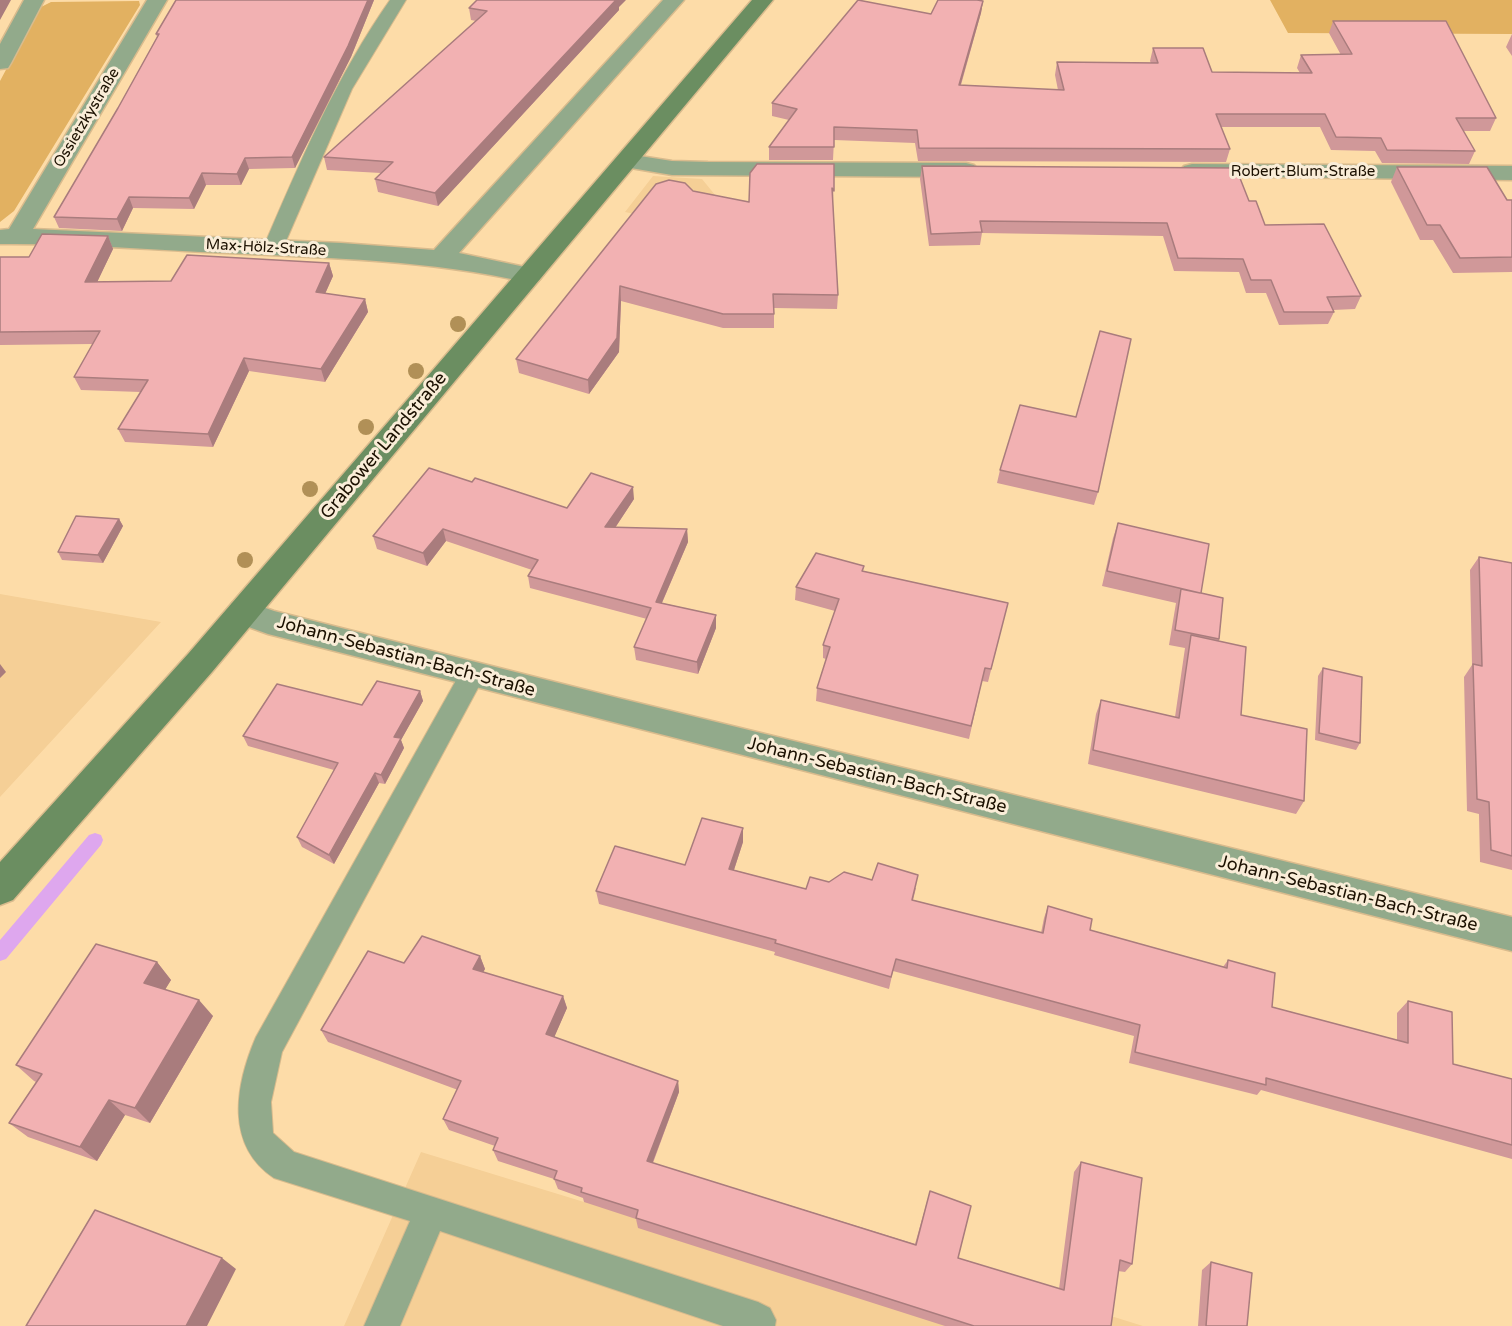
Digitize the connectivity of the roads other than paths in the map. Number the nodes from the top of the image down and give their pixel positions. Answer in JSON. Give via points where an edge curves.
{"nodes":[{"id":1,"x":34,"y":0,"type":"edge"},
{"id":2,"x":156,"y":0,"type":"edge"},
{"id":3,"x":398,"y":0,"type":"edge"},
{"id":4,"x":674,"y":0,"type":"edge"},
{"id":5,"x":763,"y":0,"type":"edge"},
{"id":6,"x":0,"y":63,"type":"edge"},
{"id":7,"x":627,"y":161,"type":"junction"},
{"id":8,"x":984,"y":170,"type":"edge"},
{"id":9,"x":1164,"y":171,"type":"edge"},
{"id":10,"x":1512,"y":173,"type":"edge"},
{"id":11,"x":8,"y":236,"type":"edge"},
{"id":12,"x":273,"y":248,"type":"junction"},
{"id":13,"x":441,"y":258,"type":"junction"},
{"id":14,"x":530,"y":275,"type":"junction"},
{"id":15,"x":243,"y":612,"type":"junction"},
{"id":16,"x":472,"y":675,"type":"junction"},
{"id":17,"x":0,"y":888,"type":"edge"},
{"id":18,"x":1512,"y":934,"type":"edge"},
{"id":19,"x":431,"y":1211,"type":"junction"},
{"id":20,"x":382,"y":1326,"type":"edge"},
{"id":21,"x":757,"y":1326,"type":"edge"}],
"edges":[{"from":1,"to":6,"type":"street"},
{"from":2,"to":11,"type":"street","name":"Ossietzkystraße"},
{"from":3,"to":12,"type":"lane","via":[[375,30],[335,103]]},
{"from":4,"to":13,"type":"street"},
{"from":5,"to":7,"type":"main road","name":"Grabower Landstraße"},
{"from":7,"to":8,"type":"street","via":[[708,169]]},
{"from":7,"to":14,"type":"main road","name":"Grabower Landstraße"},
{"from":9,"to":10,"type":"street","name":"Robert-Blum-Straße"},
{"from":11,"to":12,"type":"street","name":"Max-Hölz-Straße"},
{"from":12,"to":13,"type":"street","name":"Max-Hölz-Straße"},
{"from":13,"to":14,"type":"street","name":"Max-Hölz-Straße"},
{"from":14,"to":15,"type":"main road","name":"Grabower Landstraße"},
{"from":15,"to":16,"type":"street","name":"Johann-Sebastian-Bach-Straße","via":[[268,622]]},
{"from":15,"to":17,"type":"main road","name":"Grabower Landstraße"},
{"from":16,"to":18,"type":"street","name":"Johann-Sebastian-Bach-Straße"},
{"from":16,"to":19,"type":"lane","via":[[267,1048],[257,1093],[256,1129],[266,1151],[286,1166]]},
{"from":19,"to":20,"type":"lane"},
{"from":19,"to":21,"type":"lane","via":[[758,1320]]}]}
